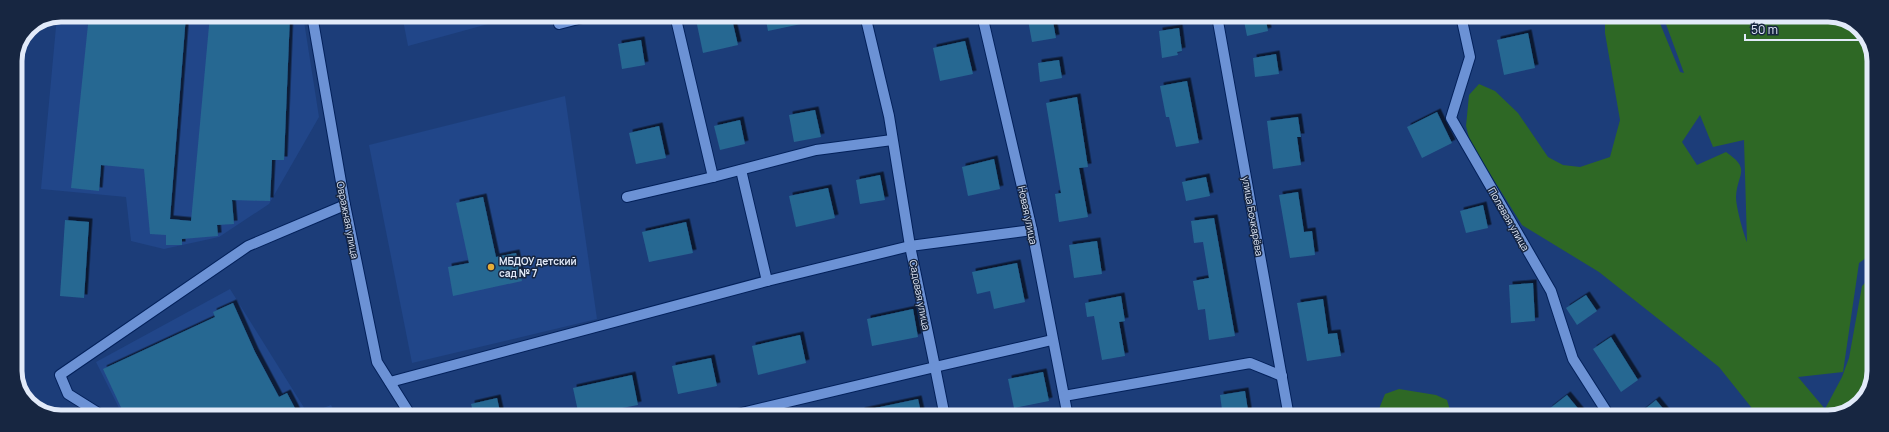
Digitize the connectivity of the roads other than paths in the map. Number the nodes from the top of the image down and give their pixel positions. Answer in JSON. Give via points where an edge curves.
{"nodes":[{"id":1,"x":313,"y":22,"type":"edge"},
{"id":2,"x":567,"y":22,"type":"edge"},
{"id":3,"x":676,"y":22,"type":"edge"},
{"id":4,"x":867,"y":22,"type":"edge"},
{"id":5,"x":983,"y":22,"type":"edge"},
{"id":6,"x":1217,"y":22,"type":"edge"},
{"id":7,"x":1462,"y":22,"type":"edge"},
{"id":8,"x":559,"y":24,"type":"dead end"},
{"id":9,"x":892,"y":140,"type":"junction"},
{"id":10,"x":741,"y":170,"type":"junction"},
{"id":11,"x":713,"y":177,"type":"junction"},
{"id":12,"x":627,"y":197,"type":"dead end"},
{"id":13,"x":345,"y":205,"type":"junction"},
{"id":14,"x":1032,"y":230,"type":"junction"},
{"id":15,"x":910,"y":246,"type":"junction"},
{"id":16,"x":766,"y":281,"type":"junction"},
{"id":17,"x":1052,"y":340,"type":"junction"},
{"id":18,"x":935,"y":367,"type":"junction"},
{"id":19,"x":1282,"y":376,"type":"junction"},
{"id":20,"x":390,"y":382,"type":"junction"},
{"id":21,"x":1064,"y":396,"type":"junction"},
{"id":22,"x":93,"y":410,"type":"edge"},
{"id":23,"x":407,"y":410,"type":"edge"},
{"id":24,"x":755,"y":410,"type":"edge"},
{"id":25,"x":944,"y":410,"type":"edge"},
{"id":26,"x":1067,"y":410,"type":"edge"},
{"id":27,"x":1288,"y":410,"type":"edge"},
{"id":28,"x":1606,"y":410,"type":"edge"}],
"edges":[{"from":1,"to":13,"type":"street","name":"Овражная улица"},
{"from":2,"to":8,"type":"street"},
{"from":3,"to":11,"type":"street"},
{"from":4,"to":9,"type":"street","name":"Садовая улица","via":[[889,116]]},
{"from":5,"to":14,"type":"street","name":"Новая улица"},
{"from":6,"to":19,"type":"street","name":"улица Бочкарёва"},
{"from":7,"to":28,"type":"street","name":"Полевая улица","via":[[1470,58],[1450,118],[1551,291],[1573,359]]},
{"from":9,"to":10,"type":"street","via":[[816,150]]},
{"from":9,"to":15,"type":"street","name":"Садовая улица"},
{"from":10,"to":11,"type":"street"},
{"from":10,"to":16,"type":"street"},
{"from":11,"to":12,"type":"street"},
{"from":13,"to":20,"type":"street","name":"Овражная улица","via":[[377,362]]},
{"from":13,"to":22,"type":"street","via":[[248,246],[60,376],[68,394]]},
{"from":14,"to":15,"type":"street"},
{"from":14,"to":17,"type":"street","name":"Новая улица"},
{"from":15,"to":16,"type":"street"},
{"from":15,"to":18,"type":"street","name":"Садовая улица"},
{"from":16,"to":20,"type":"street"},
{"from":17,"to":18,"type":"street"},
{"from":17,"to":21,"type":"street","name":"Новая улица"},
{"from":18,"to":24,"type":"street"},
{"from":18,"to":25,"type":"street","name":"Садовая улица"},
{"from":19,"to":21,"type":"street","via":[[1250,363]]},
{"from":19,"to":27,"type":"street","name":"улица Бочкарёва"},
{"from":20,"to":23,"type":"street","name":"Овражная улица"},
{"from":21,"to":26,"type":"street","name":"Новая улица"}]}
